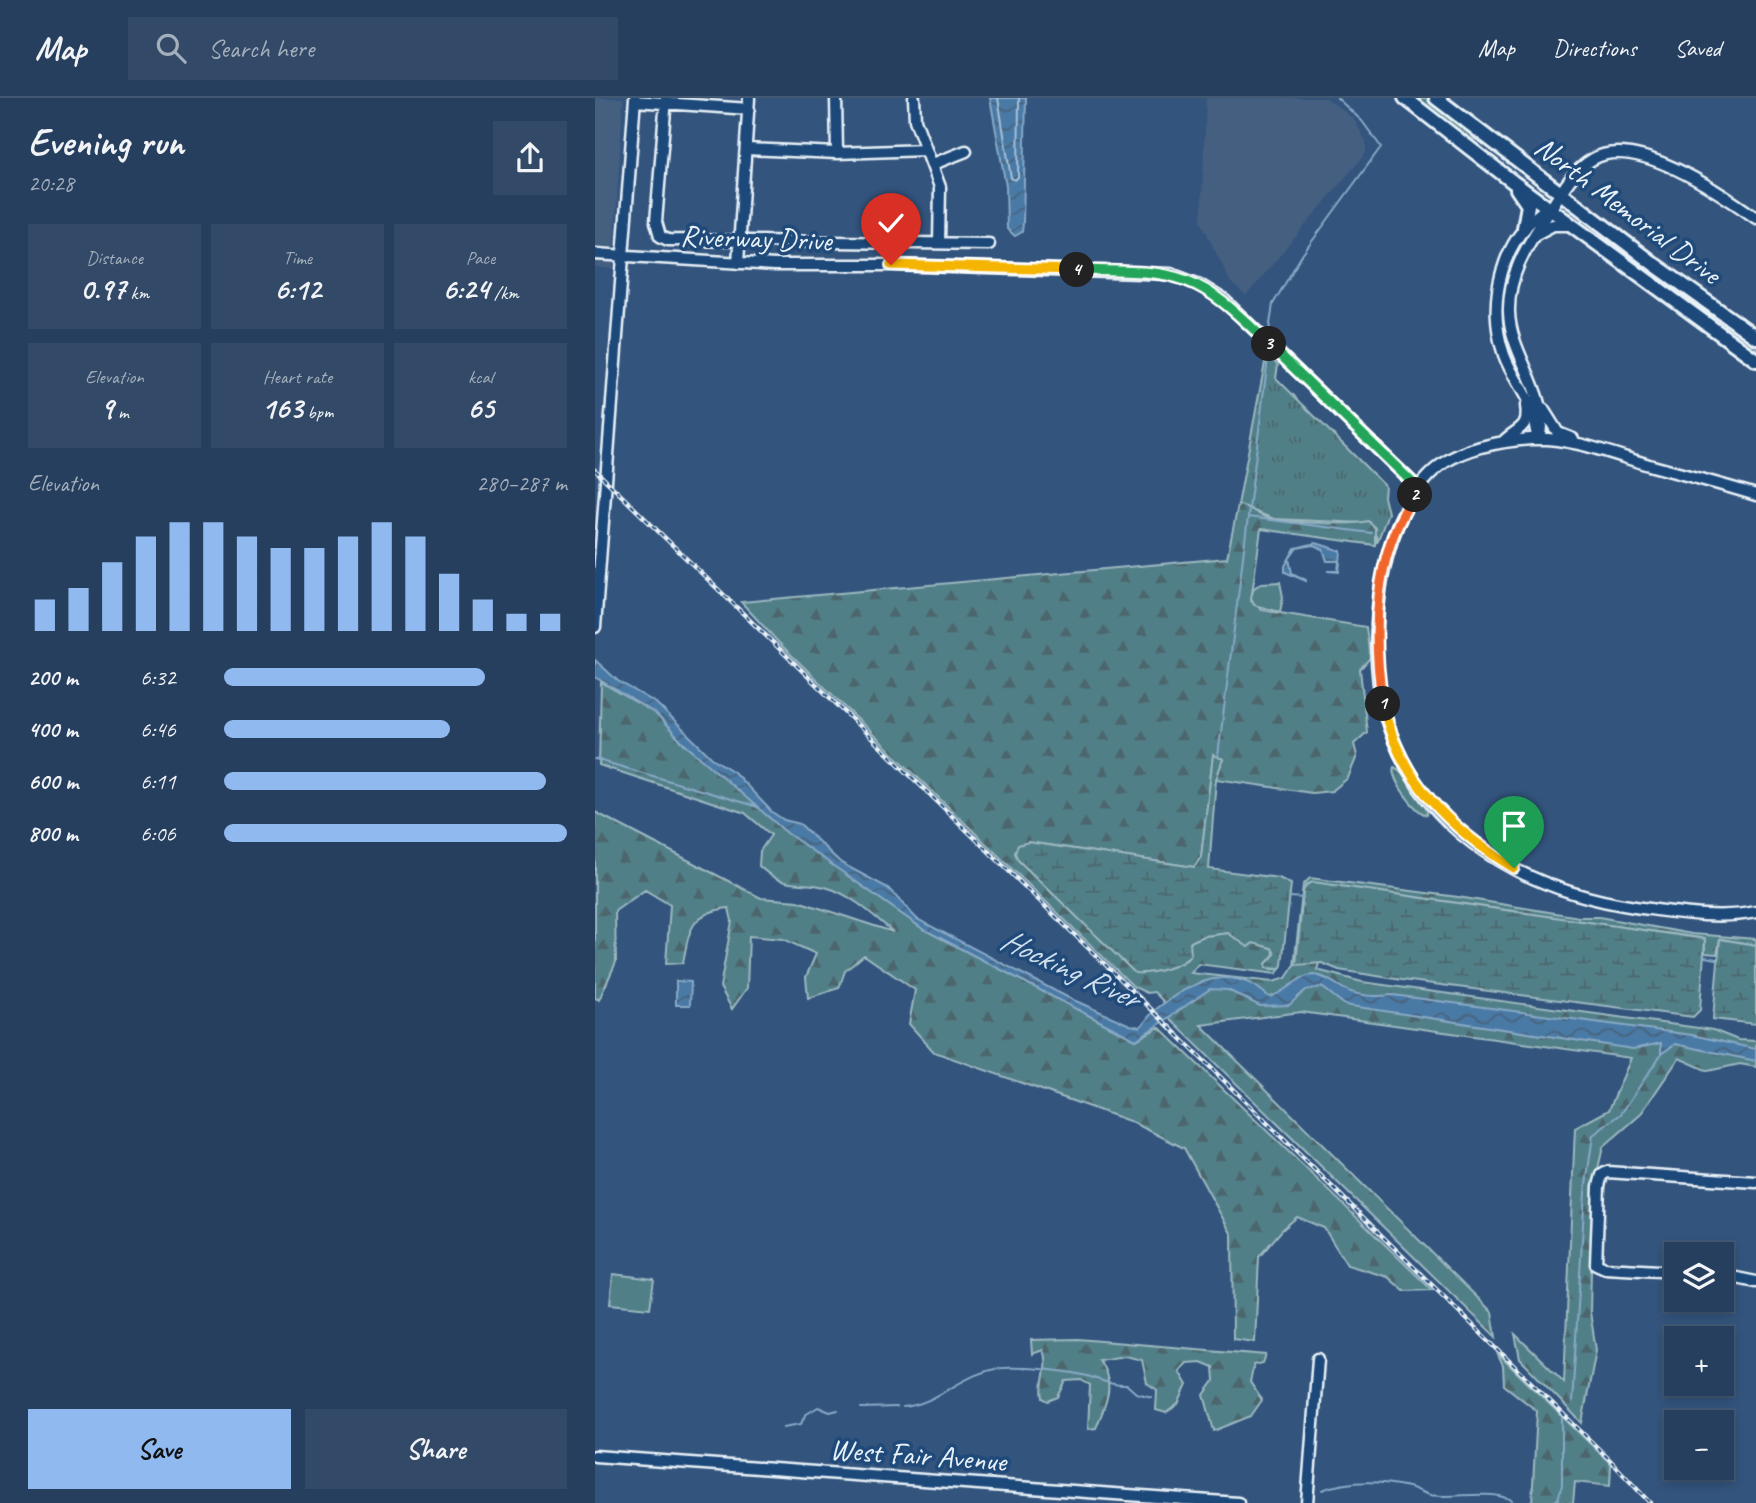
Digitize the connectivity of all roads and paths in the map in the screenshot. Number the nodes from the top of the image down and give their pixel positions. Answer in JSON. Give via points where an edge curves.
{"nodes":[{"id":1,"x":836,"y":98,"type":"edge"},
{"id":2,"x":915,"y":98,"type":"edge"},
{"id":3,"x":1405,"y":98,"type":"edge"},
{"id":4,"x":1436,"y":98,"type":"edge"},
{"id":5,"x":635,"y":99,"type":"edge"},
{"id":6,"x":666,"y":101,"type":"edge"},
{"id":7,"x":749,"y":103,"type":"edge"},
{"id":8,"x":746,"y":149,"type":"junction"},
{"id":9,"x":926,"y":150,"type":"junction"},
{"id":10,"x":966,"y":151,"type":"dead end"},
{"id":11,"x":837,"y":153,"type":"junction"},
{"id":12,"x":933,"y":164,"type":"junction"},
{"id":13,"x":1513,"y":182,"type":"junction"},
{"id":14,"x":1562,"y":192,"type":"junction"},
{"id":15,"x":1549,"y":207,"type":"junction"},
{"id":16,"x":1756,"y":218,"type":"edge"},
{"id":17,"x":1574,"y":226,"type":"junction"},
{"id":18,"x":1530,"y":231,"type":"junction"},
{"id":19,"x":740,"y":240,"type":"junction"},
{"id":20,"x":939,"y":243,"type":"junction"},
{"id":21,"x":989,"y":244,"type":"dead end"},
{"id":22,"x":595,"y":254,"type":"edge"},
{"id":23,"x":622,"y":258,"type":"junction"},
{"id":24,"x":738,"y":263,"type":"junction"},
{"id":25,"x":1756,"y":337,"type":"edge"},
{"id":26,"x":1756,"y":360,"type":"edge"},
{"id":27,"x":1523,"y":397,"type":"junction"},
{"id":28,"x":1540,"y":404,"type":"junction"},
{"id":29,"x":1539,"y":439,"type":"junction"},
{"id":30,"x":1502,"y":442,"type":"junction"},
{"id":31,"x":1581,"y":445,"type":"junction"},
{"id":32,"x":1419,"y":489,"type":"junction"},
{"id":33,"x":1756,"y":495,"type":"edge"},
{"id":34,"x":595,"y":627,"type":"edge"},
{"id":35,"x":1756,"y":912,"type":"edge"},
{"id":36,"x":1756,"y":1182,"type":"edge"},
{"id":37,"x":1664,"y":1271,"type":"edge"},
{"id":38,"x":1734,"y":1277,"type":"edge"},
{"id":39,"x":1756,"y":1282,"type":"edge"},
{"id":40,"x":1318,"y":1359,"type":"dead end"},
{"id":41,"x":595,"y":1456,"type":"edge"},
{"id":42,"x":1150,"y":1500,"type":"edge"},
{"id":43,"x":1238,"y":1503,"type":"edge"},
{"id":44,"x":1307,"y":1503,"type":"edge"}],
"edges":[{"from":1,"to":11,"type":"street"},
{"from":2,"to":9,"type":"street","via":[[915,120]]},
{"from":3,"to":13,"type":"main road","name":"North Memorial Drive"},
{"from":4,"to":14,"type":"main road","name":"North Memorial Drive"},
{"from":5,"to":6,"type":"street"},
{"from":5,"to":23,"type":"street"},
{"from":6,"to":7,"type":"street"},
{"from":6,"to":19,"type":"street","via":[[656,222],[660,236],[667,240]]},
{"from":7,"to":8,"type":"street"},
{"from":8,"to":11,"type":"street"},
{"from":8,"to":19,"type":"street"},
{"from":9,"to":11,"type":"street"},
{"from":9,"to":12,"type":"street"},
{"from":10,"to":12,"type":"street"},
{"from":12,"to":20,"type":"street","via":[[940,187]]},
{"from":13,"to":15,"type":"main road","name":"North Memorial Drive"},
{"from":13,"to":18,"type":"main road","name":"North Memorial Drive","via":[[1528,205]]},
{"from":14,"to":15,"type":"street"},
{"from":14,"to":16,"type":"street","via":[[1593,159],[1627,152],[1694,180]]},
{"from":14,"to":25,"type":"main road","name":"North Memorial Drive"},
{"from":15,"to":17,"type":"main road","name":"North Memorial Drive"},
{"from":15,"to":18,"type":"street"},
{"from":17,"to":18,"type":"street"},
{"from":17,"to":26,"type":"main road","name":"North Memorial Drive"},
{"from":18,"to":27,"type":"street","via":[[1504,264],[1496,309],[1504,353]]},
{"from":18,"to":28,"type":"street","via":[[1514,275],[1509,313],[1515,348]]},
{"from":19,"to":20,"type":"street"},
{"from":19,"to":24,"type":"street"},
{"from":20,"to":21,"type":"street"},
{"from":22,"to":23,"type":"street","name":"Riverway Drive"},
{"from":23,"to":24,"type":"street","name":"Riverway Drive"},
{"from":23,"to":34,"type":"street"},
{"from":24,"to":32,"type":"street","name":"Riverway Drive","via":[[1171,274],[1224,300]]},
{"from":27,"to":29,"type":"street","via":[[1532,409]]},
{"from":27,"to":30,"type":"street","via":[[1525,424]]},
{"from":28,"to":29,"type":"street"},
{"from":28,"to":31,"type":"street","via":[[1558,433]]},
{"from":29,"to":30,"type":"street"},
{"from":29,"to":31,"type":"street"},
{"from":30,"to":32,"type":"street","via":[[1446,461]]},
{"from":31,"to":33,"type":"street"},
{"from":32,"to":35,"type":"street","via":[[1387,553],[1379,602],[1379,667],[1390,731],[1426,796],[1469,839],[1514,868],[1565,892],[1606,903],[1690,914]]},
{"from":36,"to":37,"type":"street","via":[[1602,1175],[1595,1259],[1605,1268]]},
{"from":38,"to":39,"type":"street"},
{"from":40,"to":44,"type":"street"},
{"from":41,"to":42,"type":"street","name":"West Fair Avenue"},
{"from":42,"to":43,"type":"street","name":"West Fair Avenue"}]}
